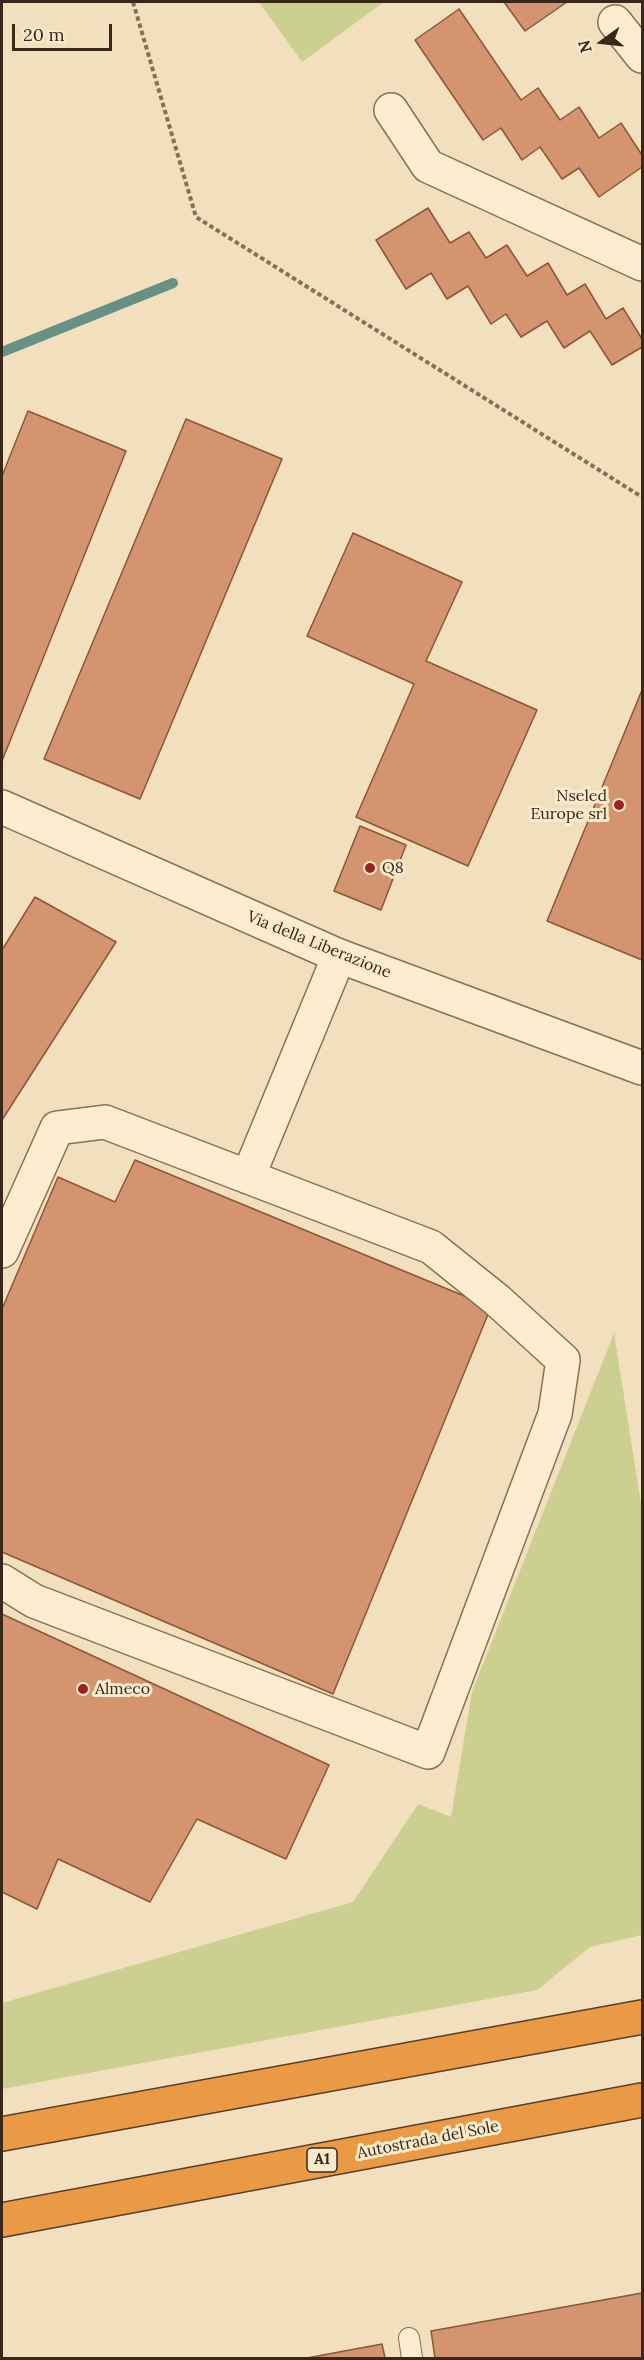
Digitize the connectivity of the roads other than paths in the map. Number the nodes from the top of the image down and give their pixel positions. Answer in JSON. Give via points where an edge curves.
{"nodes":[{"id":1,"x":615,"y":22,"type":"dead end"},
{"id":2,"x":642,"y":56,"type":"edge"},
{"id":3,"x":391,"y":110,"type":"dead end"},
{"id":4,"x":642,"y":264,"type":"edge"},
{"id":5,"x":2,"y":807,"type":"edge"},
{"id":6,"x":339,"y":956,"type":"junction"},
{"id":7,"x":642,"y":1068,"type":"edge"},
{"id":8,"x":248,"y":1177,"type":"junction"},
{"id":9,"x":2,"y":1251,"type":"edge"},
{"id":10,"x":2,"y":1581,"type":"edge"},
{"id":11,"x":642,"y":2017,"type":"edge"},
{"id":12,"x":642,"y":2100,"type":"edge"},
{"id":13,"x":2,"y":2134,"type":"edge"},
{"id":14,"x":2,"y":2220,"type":"edge"},
{"id":15,"x":409,"y":2338,"type":"dead end"},
{"id":16,"x":412,"y":2358,"type":"edge"}],
"edges":[{"from":1,"to":2,"type":"street"},
{"from":3,"to":4,"type":"street","via":[[428,166]]},
{"from":5,"to":6,"type":"street","name":"Via della Liberazione"},
{"from":6,"to":7,"type":"street","name":"Via della Liberazione"},
{"from":6,"to":8,"type":"street"},
{"from":8,"to":9,"type":"street","via":[[105,1122],[57,1128]]},
{"from":8,"to":10,"type":"street","via":[[431,1247],[563,1360],[555,1414],[428,1752],[34,1601]]},
{"from":11,"to":13,"type":"highway"},
{"from":12,"to":14,"type":"highway","name":"Autostrada del Sole","number":"A1"},
{"from":15,"to":16,"type":"lane"}]}
